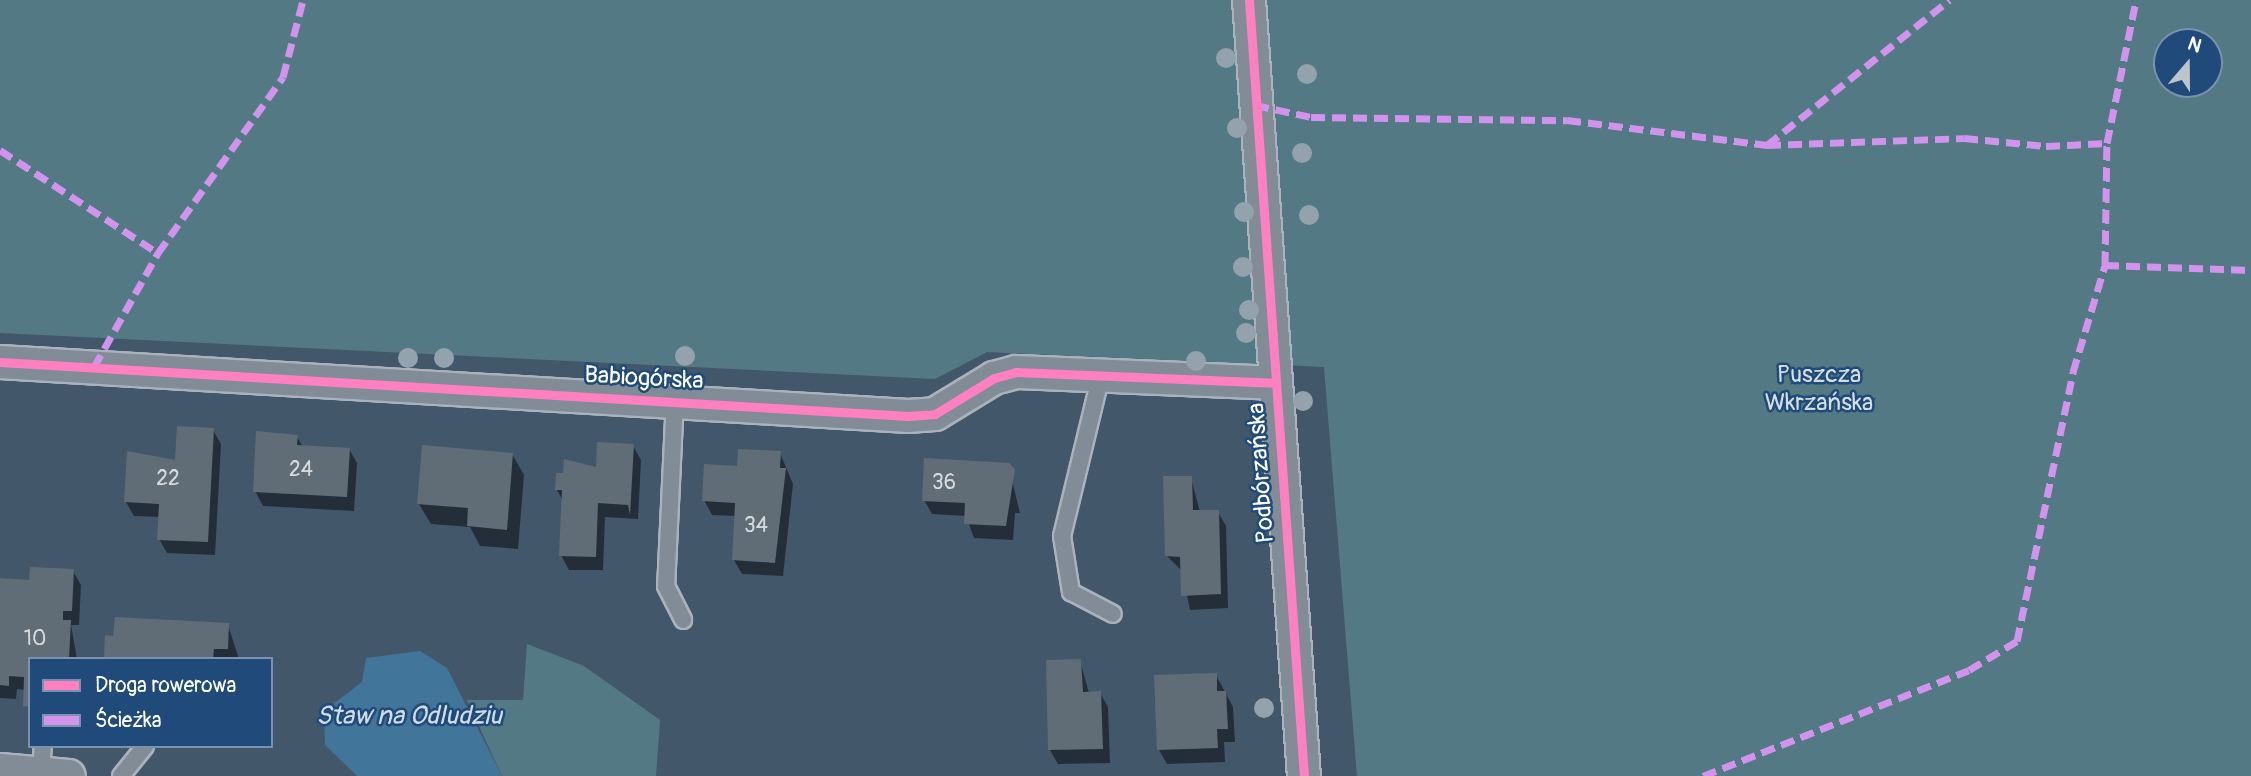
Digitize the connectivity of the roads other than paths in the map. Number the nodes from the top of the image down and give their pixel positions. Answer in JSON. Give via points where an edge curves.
{"nodes":[{"id":1,"x":1249,"y":0,"type":"edge"},
{"id":2,"x":0,"y":362,"type":"edge"},
{"id":3,"x":1101,"y":375,"type":"junction"},
{"id":4,"x":1274,"y":383,"type":"junction"},
{"id":5,"x":675,"y":398,"type":"junction"},
{"id":6,"x":1112,"y":614,"type":"dead end"},
{"id":7,"x":683,"y":620,"type":"dead end"},
{"id":8,"x":143,"y":748,"type":"edge"},
{"id":9,"x":51,"y":765,"type":"edge"},
{"id":10,"x":0,"y":770,"type":"edge"},
{"id":11,"x":121,"y":776,"type":"edge"},
{"id":12,"x":1304,"y":776,"type":"edge"}],
"edges":[{"from":1,"to":4,"type":"street","name":"Podbórzańska"},
{"from":2,"to":5,"type":"street","name":"Babiogórska"},
{"from":3,"to":4,"type":"street","name":"Babiogórska"},
{"from":3,"to":5,"type":"street","name":"Babiogórska","via":[[1016,372],[994,378],[935,415]]},
{"from":3,"to":6,"type":"lane","via":[[1062,536],[1071,592]]},
{"from":4,"to":12,"type":"street","name":"Podbórzańska"},
{"from":5,"to":7,"type":"lane","via":[[666,586]]},
{"from":8,"to":11,"type":"lane"},
{"from":9,"to":10,"type":"street"}]}
